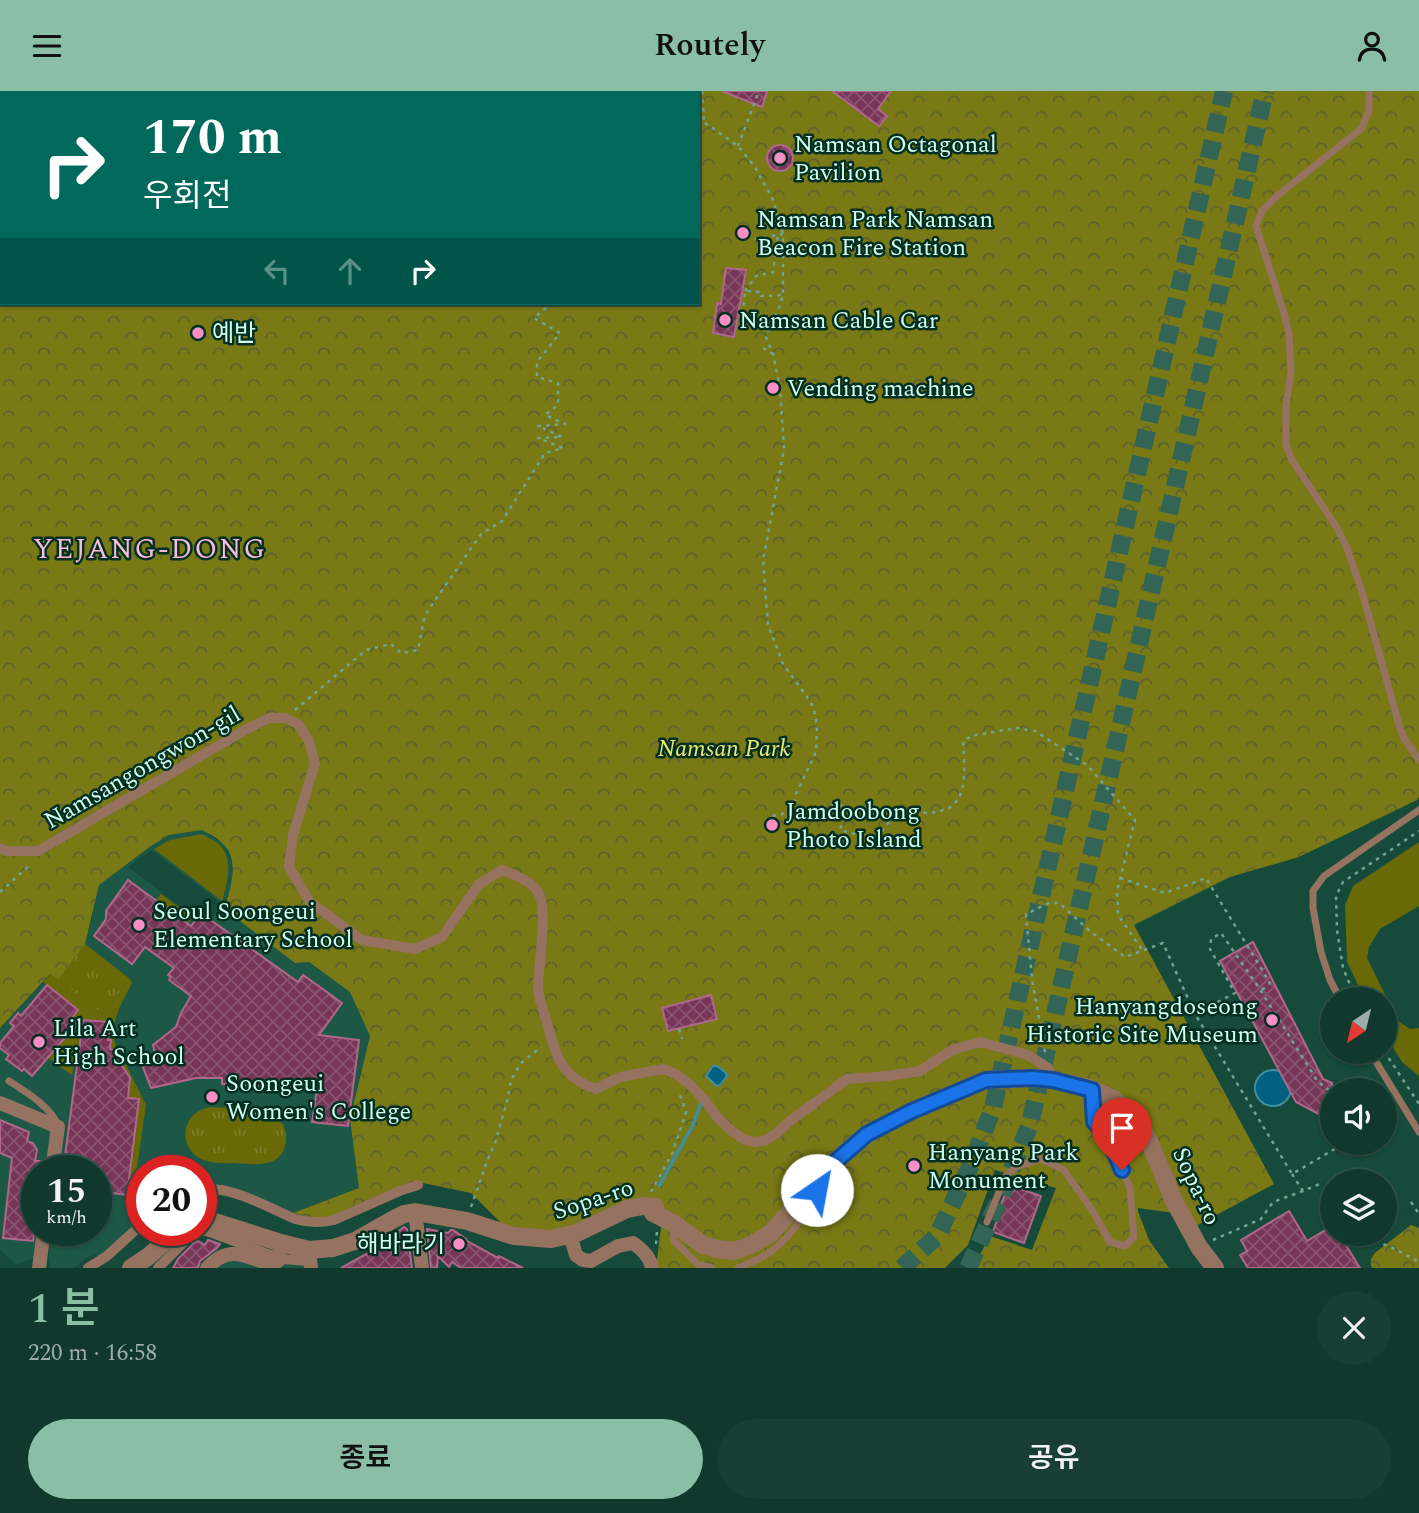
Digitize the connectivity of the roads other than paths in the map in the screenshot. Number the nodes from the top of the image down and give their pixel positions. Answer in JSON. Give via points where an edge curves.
{"nodes":[{"id":1,"x":1369,"y":91,"type":"edge"},
{"id":2,"x":1419,"y":760,"type":"edge"},
{"id":3,"x":1419,"y":810,"type":"edge"},
{"id":4,"x":0,"y":848,"type":"edge"},
{"id":5,"x":1334,"y":987,"type":"edge"},
{"id":6,"x":1377,"y":1064,"type":"edge"},
{"id":7,"x":1050,"y":1074,"type":"junction"},
{"id":8,"x":9,"y":1081,"type":"dead end"},
{"id":9,"x":1092,"y":1090,"type":"junction"},
{"id":10,"x":0,"y":1103,"type":"edge"},
{"id":11,"x":58,"y":1127,"type":"junction"},
{"id":12,"x":1419,"y":1132,"type":"edge"},
{"id":13,"x":54,"y":1155,"type":"edge"},
{"id":14,"x":822,"y":1176,"type":"junction"},
{"id":15,"x":418,"y":1185,"type":"dead end"},
{"id":16,"x":217,"y":1190,"type":"edge"},
{"id":17,"x":415,"y":1212,"type":"junction"},
{"id":18,"x":987,"y":1222,"type":"dead end"},
{"id":19,"x":217,"y":1223,"type":"edge"},
{"id":20,"x":673,"y":1223,"type":"junction"},
{"id":21,"x":217,"y":1235,"type":"edge"},
{"id":22,"x":570,"y":1235,"type":"junction"},
{"id":23,"x":126,"y":1239,"type":"edge"},
{"id":24,"x":281,"y":1243,"type":"junction"},
{"id":25,"x":42,"y":1246,"type":"edge"},
{"id":26,"x":160,"y":1246,"type":"edge"},
{"id":27,"x":180,"y":1246,"type":"edge"},
{"id":28,"x":310,"y":1260,"type":"edge"},
{"id":29,"x":651,"y":1265,"type":"edge"},
{"id":30,"x":39,"y":1268,"type":"edge"},
{"id":31,"x":88,"y":1268,"type":"edge"},
{"id":32,"x":131,"y":1268,"type":"edge"},
{"id":33,"x":158,"y":1268,"type":"edge"},
{"id":34,"x":206,"y":1268,"type":"edge"},
{"id":35,"x":422,"y":1268,"type":"edge"},
{"id":36,"x":712,"y":1268,"type":"edge"},
{"id":37,"x":738,"y":1268,"type":"edge"},
{"id":38,"x":1215,"y":1268,"type":"edge"}],
"edges":[{"from":1,"to":2,"type":"lane","via":[[1369,110],[1362,128],[1276,197],[1262,211],[1256,226],[1289,334],[1286,445],[1347,548],[1399,725]]},
{"from":3,"to":5,"type":"lane","via":[[1324,876],[1313,891],[1321,952]]},
{"from":4,"to":7,"type":"street","name":"Namsangongwon-gil","via":[[38,852],[245,730],[269,718],[285,718],[298,724],[315,763],[293,835],[289,867],[310,902],[362,940],[415,949],[442,937],[479,884],[502,870],[522,878],[538,891],[543,911],[538,992],[551,1038],[566,1072],[582,1084],[596,1089],[620,1077],[663,1069],[689,1084],[733,1132],[755,1142],[777,1133],[847,1079],[920,1071],[952,1050],[980,1042],[1028,1055]]},
{"from":6,"to":12,"type":"lane"},
{"from":7,"to":9,"type":"street","name":"Sopa-ro"},
{"from":7,"to":14,"type":"street","name":"Sopa-ro","via":[[986,1080],[912,1111],[867,1134]]},
{"from":8,"to":11,"type":"lane","via":[[56,1118]]},
{"from":9,"to":18,"type":"lane","via":[[1094,1122],[1107,1135],[1130,1188],[1135,1237],[1125,1246],[1110,1242],[1065,1170],[1041,1159],[1016,1167],[1005,1177]]},
{"from":9,"to":38,"type":"street","name":"Sopa-ro","via":[[1114,1099],[1140,1125],[1174,1201]]},
{"from":10,"to":11,"type":"street"},
{"from":11,"to":13,"type":"street"},
{"from":14,"to":20,"type":"street","name":"Sopa-ro","via":[[771,1233],[734,1251],[703,1245]]},
{"from":14,"to":37,"type":"lane","via":[[813,1203],[783,1240],[764,1256]]},
{"from":15,"to":16,"type":"street","via":[[324,1222],[295,1219]]},
{"from":17,"to":22,"type":"street","name":"Sopa-ro","via":[[467,1221],[514,1236],[551,1239]]},
{"from":17,"to":28,"type":"street"},
{"from":17,"to":35,"type":"street"},
{"from":19,"to":24,"type":"street"},
{"from":20,"to":22,"type":"street","name":"Sopa-ro","via":[[648,1210],[627,1209]]},
{"from":20,"to":36,"type":"lane","via":[[674,1241],[699,1265]]},
{"from":21,"to":28,"type":"street","via":[[281,1259]]},
{"from":22,"to":29,"type":"street","via":[[576,1255],[583,1260],[591,1261],[633,1243]]},
{"from":23,"to":31,"type":"street"},
{"from":24,"to":28,"type":"street"},
{"from":24,"to":34,"type":"street","via":[[278,1261],[272,1265],[227,1253]]},
{"from":25,"to":30,"type":"street"},
{"from":26,"to":32,"type":"street"},
{"from":27,"to":33,"type":"street"}]}
